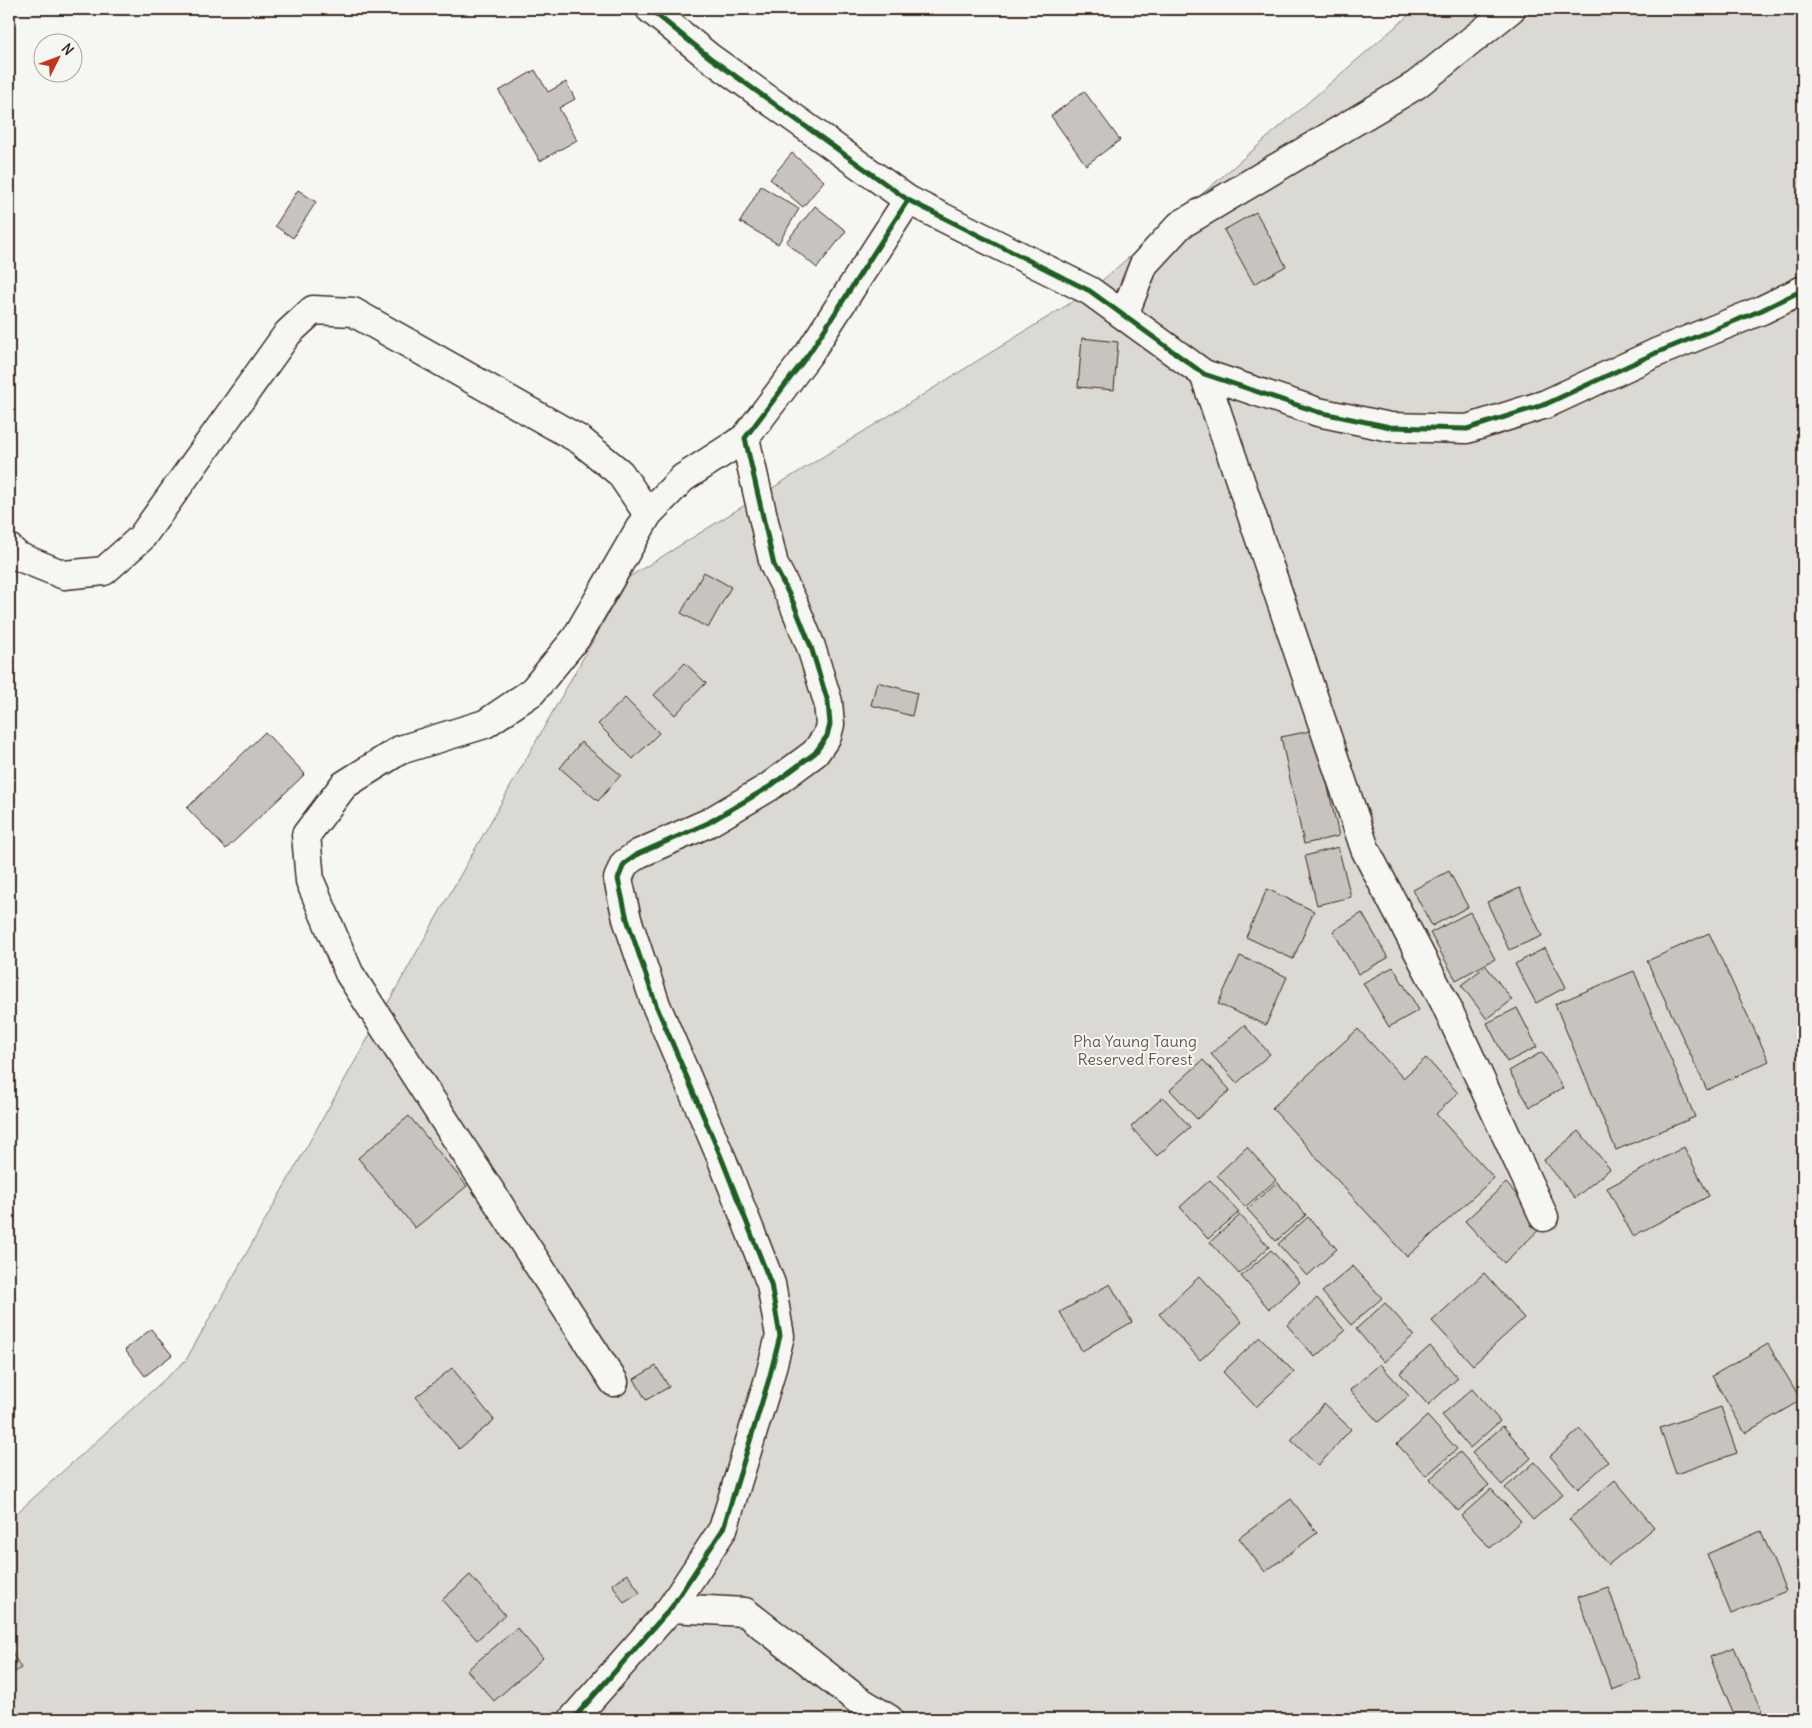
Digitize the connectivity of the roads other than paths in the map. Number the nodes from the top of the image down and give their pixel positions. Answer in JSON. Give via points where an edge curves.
{"nodes":[{"id":1,"x":650,"y":9,"type":"edge"},
{"id":2,"x":1511,"y":9,"type":"edge"},
{"id":3,"x":908,"y":200,"type":"junction"},
{"id":4,"x":1803,"y":290,"type":"edge"},
{"id":5,"x":1124,"y":315,"type":"junction"},
{"id":6,"x":1204,"y":374,"type":"junction"},
{"id":7,"x":745,"y":438,"type":"junction"},
{"id":8,"x":648,"y":514,"type":"junction"},
{"id":9,"x":9,"y":548,"type":"edge"},
{"id":10,"x":1544,"y":1217,"type":"dead end"},
{"id":11,"x":614,"y":1382,"type":"dead end"},
{"id":12,"x":671,"y":1608,"type":"junction"},
{"id":13,"x":572,"y":1719,"type":"edge"},
{"id":14,"x":889,"y":1719,"type":"edge"}],
"edges":[{"from":1,"to":3,"type":"street","via":[[709,57]]},
{"from":2,"to":5,"type":"street","via":[[1416,85],[1180,225],[1144,264]]},
{"from":3,"to":5,"type":"street","via":[[1090,291]]},
{"from":3,"to":7,"type":"street","via":[[810,352]]},
{"from":4,"to":6,"type":"street","via":[[1546,404],[1467,429],[1390,427],[1345,418]]},
{"from":5,"to":6,"type":"street"},
{"from":6,"to":10,"type":"street","via":[[1364,849],[1445,1003]]},
{"from":7,"to":8,"type":"street","via":[[683,478]]},
{"from":7,"to":12,"type":"street","via":[[774,565],[811,647],[828,702],[830,724],[827,736],[815,753],[769,788],[708,822],[638,854],[624,864],[618,879],[626,919],[656,1005],[772,1284],[780,1336],[723,1530]]},
{"from":8,"to":9,"type":"street","via":[[620,473],[580,440],[353,312],[313,310],[288,333],[141,538],[104,571],[64,575],[17,556]]},
{"from":8,"to":11,"type":"street","via":[[576,638],[532,692],[485,724],[400,750],[344,785],[306,835],[310,881],[349,973]]},
{"from":12,"to":13,"type":"street"},
{"from":12,"to":14,"type":"street","via":[[745,1612],[858,1700]]}]}
